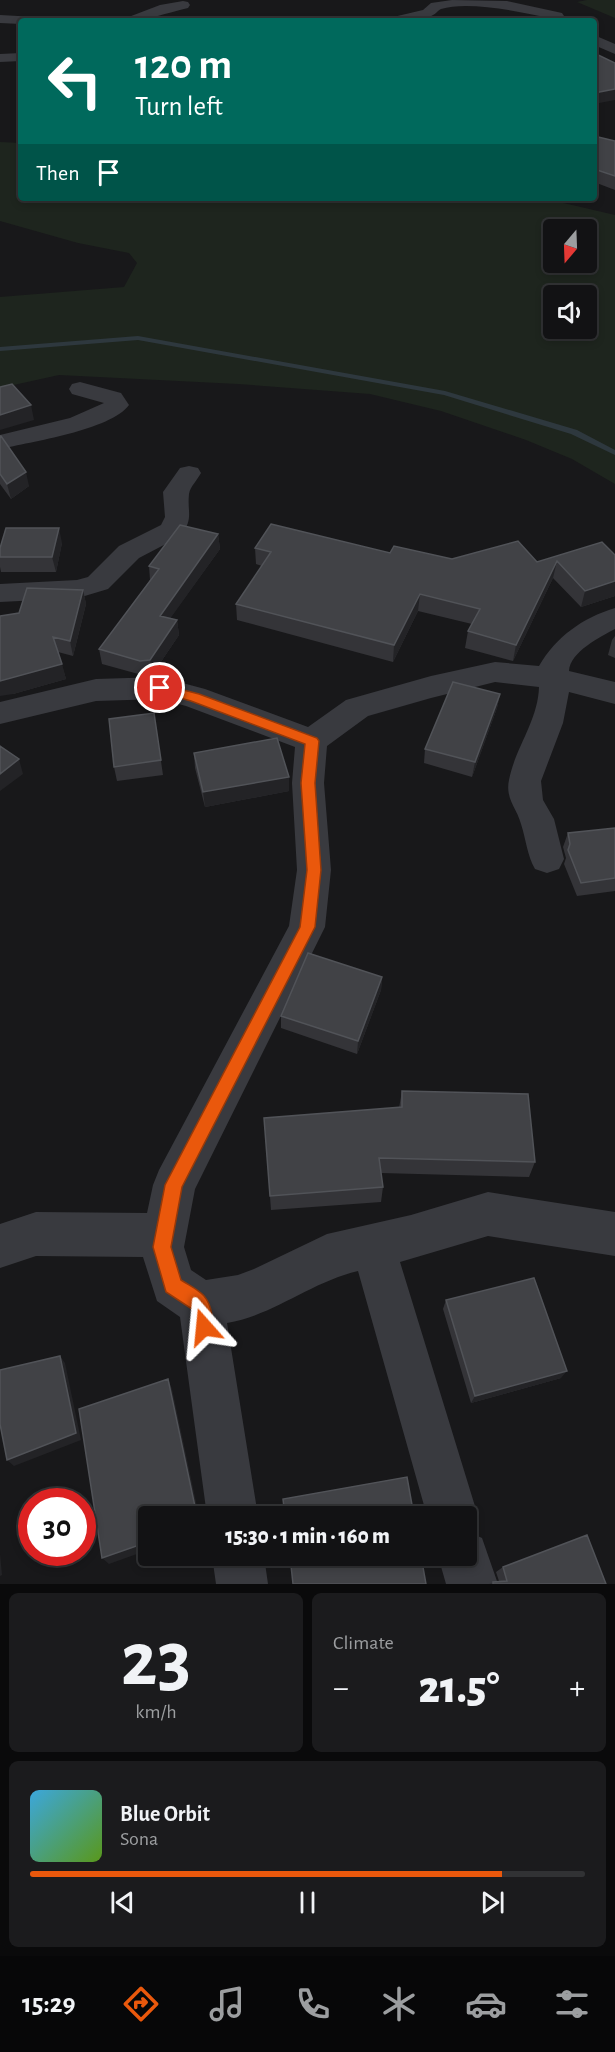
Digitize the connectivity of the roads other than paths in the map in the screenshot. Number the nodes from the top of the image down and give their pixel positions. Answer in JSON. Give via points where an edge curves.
{"nodes":[{"id":1,"x":538,"y":0,"type":"edge"},
{"id":2,"x":188,"y":2,"type":"edge"},
{"id":3,"x":428,"y":13,"type":"junction"},
{"id":4,"x":139,"y":18,"type":"edge"},
{"id":5,"x":176,"y":18,"type":"edge"},
{"id":6,"x":407,"y":18,"type":"edge"},
{"id":7,"x":439,"y":18,"type":"edge"},
{"id":8,"x":557,"y":18,"type":"edge"},
{"id":9,"x":559,"y":18,"type":"edge"},
{"id":10,"x":0,"y":19,"type":"edge"},
{"id":11,"x":18,"y":20,"type":"edge"},
{"id":12,"x":597,"y":41,"type":"edge"},
{"id":13,"x":615,"y":50,"type":"edge"},
{"id":14,"x":18,"y":57,"type":"edge"},
{"id":15,"x":0,"y":58,"type":"edge"},
{"id":16,"x":80,"y":389,"type":"dead end"},
{"id":17,"x":0,"y":442,"type":"edge"},
{"id":18,"x":189,"y":473,"type":"dead end"},
{"id":19,"x":0,"y":593,"type":"edge"},
{"id":20,"x":615,"y":618,"type":"edge"},
{"id":21,"x":553,"y":679,"type":"junction"},
{"id":22,"x":615,"y":693,"type":"edge"},
{"id":23,"x":0,"y":713,"type":"edge"},
{"id":24,"x":312,"y":741,"type":"junction"},
{"id":25,"x":547,"y":859,"type":"dead end"},
{"id":26,"x":615,"y":1233,"type":"edge"},
{"id":27,"x":164,"y":1235,"type":"junction"},
{"id":28,"x":373,"y":1245,"type":"junction"},
{"id":29,"x":0,"y":1246,"type":"edge"},
{"id":30,"x":201,"y":1304,"type":"junction"},
{"id":31,"x":231,"y":1506,"type":"edge"},
{"id":32,"x":449,"y":1506,"type":"edge"},
{"id":33,"x":239,"y":1566,"type":"edge"},
{"id":34,"x":467,"y":1566,"type":"edge"},
{"id":35,"x":242,"y":1584,"type":"edge"},
{"id":36,"x":472,"y":1584,"type":"edge"}],
"edges":[{"from":1,"to":9,"type":"street"},
{"from":2,"to":4,"type":"street"},
{"from":2,"to":5,"type":"street"},
{"from":3,"to":6,"type":"street"},
{"from":3,"to":7,"type":"street"},
{"from":3,"to":8,"type":"street","via":[[444,4],[484,2],[526,8]]},
{"from":10,"to":11,"type":"street"},
{"from":12,"to":13,"type":"street"},
{"from":14,"to":15,"type":"street"},
{"from":16,"to":17,"type":"street","via":[[113,398],[117,405],[90,419]]},
{"from":18,"to":19,"type":"street","via":[[176,492],[178,517],[172,530],[129,552],[98,583],[78,589]]},
{"from":20,"to":21,"type":"street","via":[[566,648],[554,666]]},
{"from":21,"to":22,"type":"street"},
{"from":21,"to":24,"type":"street","via":[[495,672],[431,687],[357,708]]},
{"from":21,"to":25,"type":"street","via":[[554,697],[547,723],[525,782],[526,801],[537,819]]},
{"from":23,"to":24,"type":"street","via":[[96,690],[160,688]]},
{"from":24,"to":27,"type":"street","via":[[308,783],[314,870],[307,927],[174,1185]]},
{"from":26,"to":28,"type":"street","via":[[488,1214]]},
{"from":27,"to":29,"type":"street","via":[[36,1234]]},
{"from":27,"to":30,"type":"street","via":[[162,1247],[173,1286]]},
{"from":28,"to":30,"type":"street","via":[[327,1256],[238,1298]]},
{"from":28,"to":32,"type":"street"},
{"from":30,"to":31,"type":"street"},
{"from":33,"to":35,"type":"street"},
{"from":34,"to":36,"type":"street"}]}
